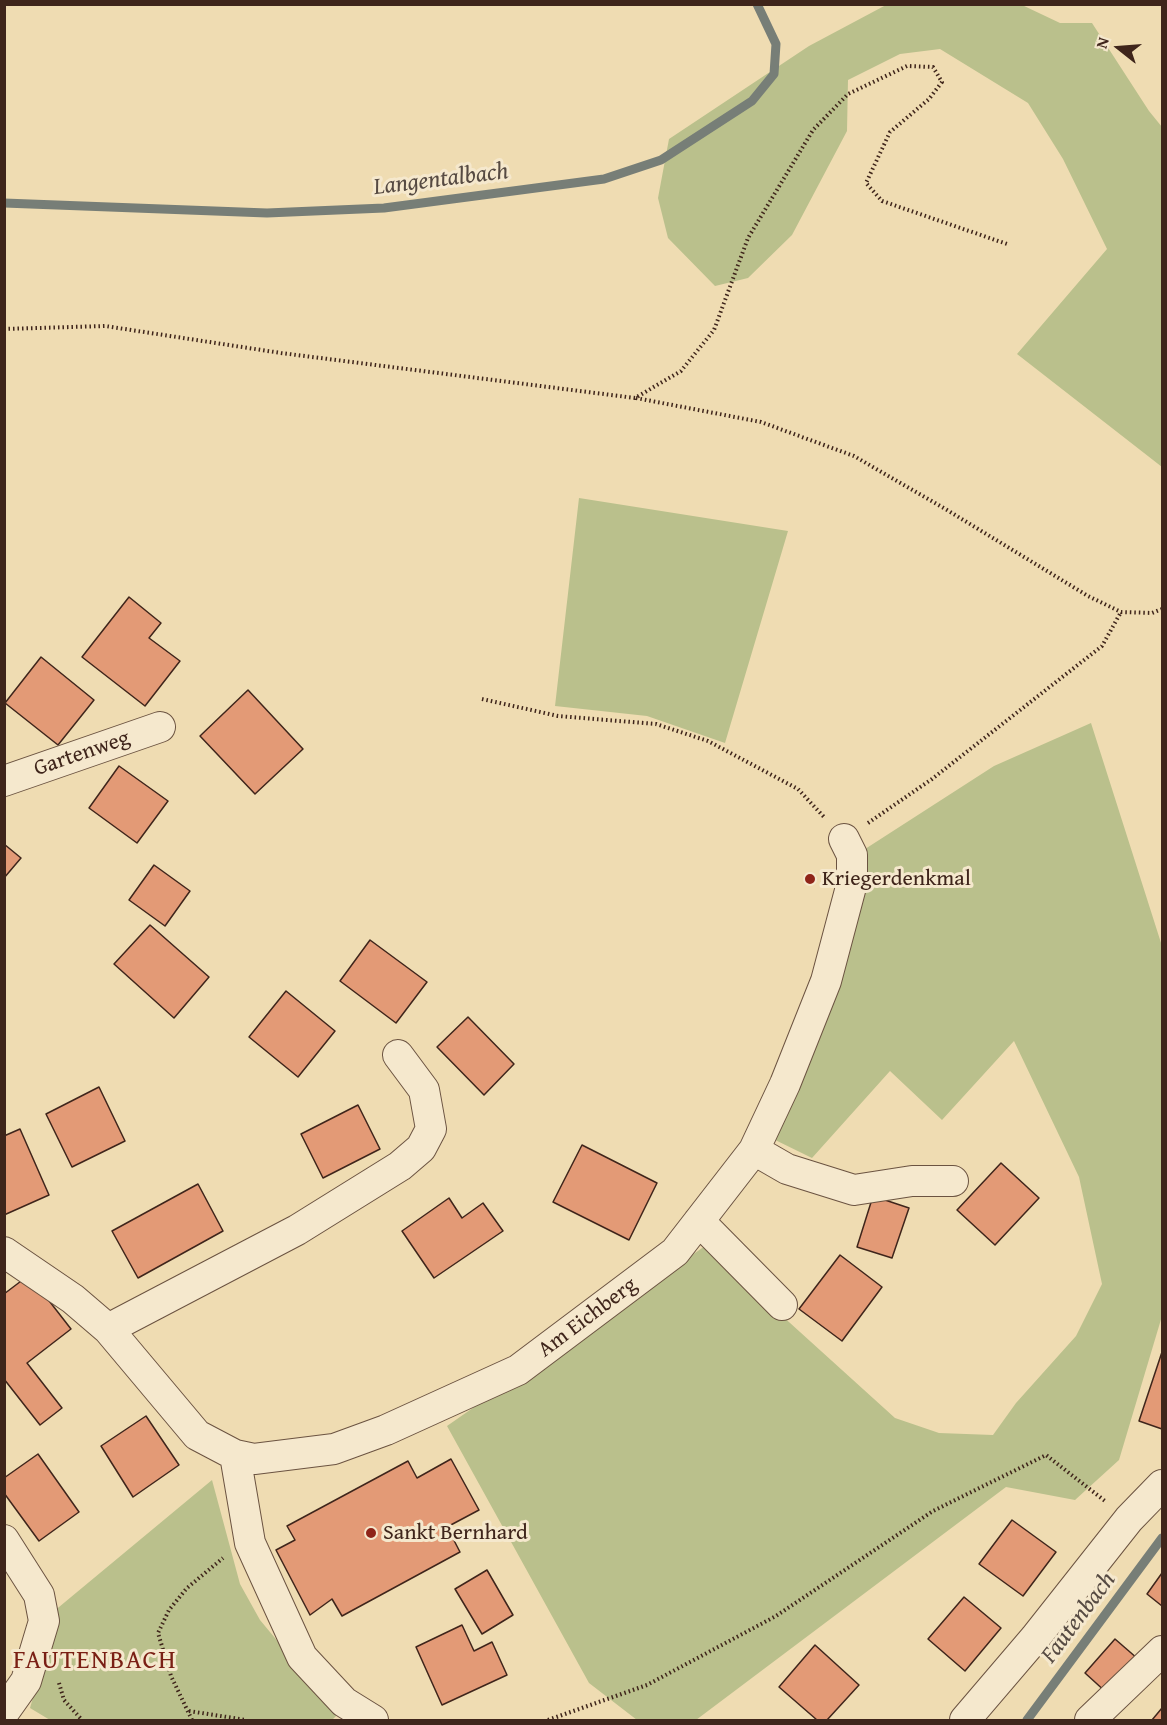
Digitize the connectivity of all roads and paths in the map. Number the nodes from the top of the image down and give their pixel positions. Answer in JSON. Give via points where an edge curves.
{"nodes":[{"id":1,"x":4,"y":4,"type":"edge"},
{"id":2,"x":9,"y":4,"type":"edge"},
{"id":3,"x":1007,"y":244,"type":"dead end"},
{"id":4,"x":4,"y":329,"type":"edge"},
{"id":5,"x":635,"y":398,"type":"junction"},
{"id":6,"x":1162,"y":609,"type":"edge"},
{"id":7,"x":1121,"y":612,"type":"junction"},
{"id":8,"x":482,"y":699,"type":"dead end"},
{"id":9,"x":160,"y":728,"type":"dead end"},
{"id":10,"x":4,"y":782,"type":"edge"},
{"id":11,"x":844,"y":839,"type":"junction"},
{"id":12,"x":398,"y":1055,"type":"dead end"},
{"id":13,"x":754,"y":1150,"type":"junction"},
{"id":14,"x":952,"y":1181,"type":"dead end"},
{"id":15,"x":699,"y":1221,"type":"junction"},
{"id":16,"x":4,"y":1252,"type":"edge"},
{"id":17,"x":782,"y":1305,"type":"dead end"},
{"id":18,"x":108,"y":1329,"type":"junction"},
{"id":19,"x":235,"y":1455,"type":"junction"},
{"id":20,"x":1162,"y":1485,"type":"edge"},
{"id":21,"x":1129,"y":1520,"type":"junction"},
{"id":22,"x":4,"y":1540,"type":"edge"},
{"id":23,"x":250,"y":1543,"type":"junction"},
{"id":24,"x":1162,"y":1651,"type":"edge"},
{"id":25,"x":189,"y":1711,"type":"junction"},
{"id":26,"x":4,"y":1712,"type":"edge"},
{"id":27,"x":192,"y":1720,"type":"edge"},
{"id":28,"x":246,"y":1720,"type":"edge"},
{"id":29,"x":373,"y":1720,"type":"edge"},
{"id":30,"x":548,"y":1720,"type":"edge"},
{"id":31,"x":965,"y":1720,"type":"edge"},
{"id":32,"x":1090,"y":1720,"type":"edge"}],
"edges":[{"from":1,"to":2,"type":"path"},
{"from":3,"to":5,"type":"path","via":[[882,201],[866,183],[890,132],[929,99],[942,82],[933,67],[907,66],[848,94],[813,130],[748,238],[714,330],[681,371]]},
{"from":4,"to":5,"type":"path","via":[[105,326],[281,353]]},
{"from":5,"to":7,"type":"path","via":[[761,422],[854,456]]},
{"from":6,"to":7,"type":"path","via":[[1152,614]]},
{"from":7,"to":11,"type":"path","via":[[1102,646],[932,779]]},
{"from":8,"to":11,"type":"path","via":[[558,716],[656,724],[708,741],[798,789]]},
{"from":9,"to":10,"type":"street","name":"Gartenweg"},
{"from":11,"to":13,"type":"street","name":"Am Eichberg","via":[[852,855],[852,884],[826,981]]},
{"from":12,"to":18,"type":"street","via":[[424,1090],[431,1129],[421,1148],[400,1166],[297,1230]]},
{"from":13,"to":14,"type":"street","via":[[788,1168],[854,1190],[912,1181]]},
{"from":13,"to":15,"type":"street","name":"Am Eichberg"},
{"from":15,"to":17,"type":"street"},
{"from":15,"to":19,"type":"street","name":"Am Eichberg","via":[[675,1252],[518,1370],[386,1430],[334,1449],[254,1459]]},
{"from":16,"to":18,"type":"street","name":"Am Eichberg","via":[[73,1299]]},
{"from":18,"to":19,"type":"street","name":"Am Eichberg","via":[[197,1435]]},
{"from":19,"to":23,"type":"street"},
{"from":20,"to":21,"type":"street"},
{"from":21,"to":30,"type":"path","via":[[1046,1455],[933,1511],[776,1616],[647,1685]]},
{"from":21,"to":31,"type":"street"},
{"from":22,"to":26,"type":"street","via":[[39,1595],[44,1621],[27,1681]]},
{"from":23,"to":25,"type":"path","via":[[220,1560],[187,1588],[169,1610],[158,1633],[171,1676]]},
{"from":23,"to":29,"type":"street","via":[[302,1658],[344,1702]]},
{"from":24,"to":32,"type":"street"},
{"from":25,"to":27,"type":"path"},
{"from":25,"to":28,"type":"path"}]}
